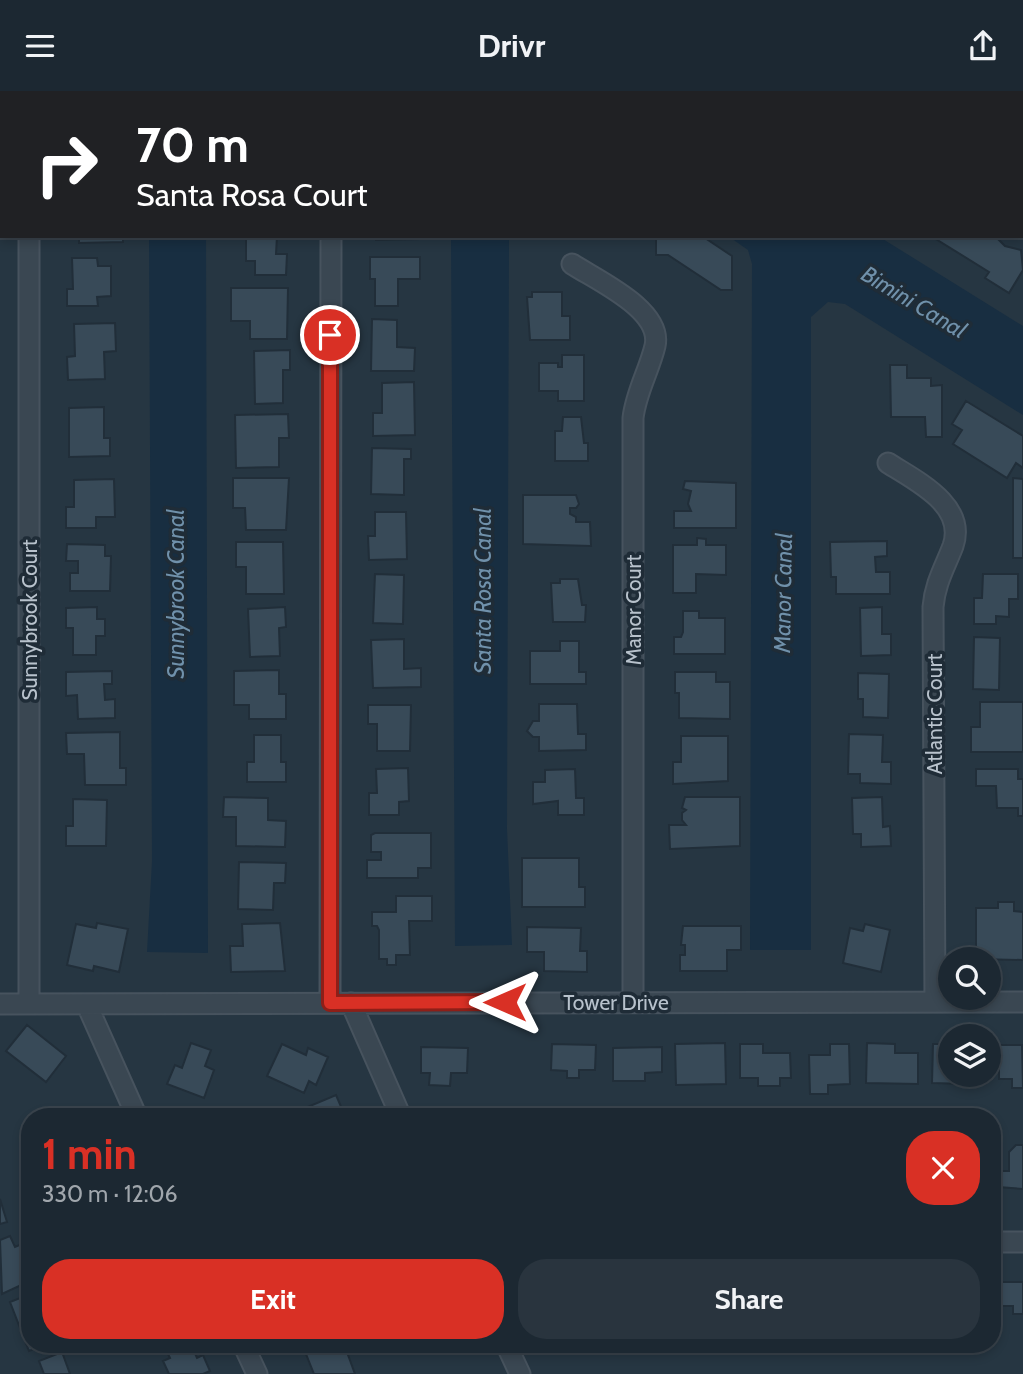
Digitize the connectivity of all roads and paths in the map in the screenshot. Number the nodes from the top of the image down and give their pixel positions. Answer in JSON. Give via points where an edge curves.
{"nodes":[{"id":1,"x":29,"y":238,"type":"edge"},
{"id":2,"x":331,"y":238,"type":"edge"},
{"id":3,"x":572,"y":264,"type":"dead end"},
{"id":4,"x":888,"y":463,"type":"dead end"},
{"id":5,"x":935,"y":1001,"type":"junction"},
{"id":6,"x":1023,"y":1002,"type":"edge"},
{"id":7,"x":330,"y":1003,"type":"junction"},
{"id":8,"x":351,"y":1003,"type":"junction"},
{"id":9,"x":633,"y":1003,"type":"junction"},
{"id":10,"x":0,"y":1004,"type":"edge"},
{"id":11,"x":29,"y":1004,"type":"junction"},
{"id":12,"x":87,"y":1005,"type":"junction"},
{"id":13,"x":133,"y":1108,"type":"edge"},
{"id":14,"x":397,"y":1108,"type":"edge"},
{"id":15,"x":1001,"y":1242,"type":"edge"},
{"id":16,"x":1023,"y":1242,"type":"edge"},
{"id":17,"x":247,"y":1353,"type":"edge"},
{"id":18,"x":510,"y":1353,"type":"edge"},
{"id":19,"x":257,"y":1374,"type":"edge"},
{"id":20,"x":520,"y":1374,"type":"edge"}],
"edges":[{"from":1,"to":11,"type":"street","name":"Sunnybrook Court"},
{"from":2,"to":7,"type":"street"},
{"from":3,"to":9,"type":"street","name":"Manor Court","via":[[638,307],[651,319],[656,336],[633,418]]},
{"from":4,"to":5,"type":"street","name":"Atlantic Court","via":[[939,498],[955,530],[933,607]]},
{"from":5,"to":6,"type":"street","name":"Tower Drive"},
{"from":5,"to":9,"type":"street","name":"Tower Drive"},
{"from":7,"to":8,"type":"street","name":"Tower Drive"},
{"from":7,"to":12,"type":"street","name":"Tower Drive"},
{"from":8,"to":9,"type":"street","name":"Tower Drive"},
{"from":8,"to":14,"type":"street"},
{"from":10,"to":11,"type":"street","name":"Tower Drive"},
{"from":11,"to":12,"type":"street","name":"Tower Drive"},
{"from":12,"to":13,"type":"street"},
{"from":15,"to":16,"type":"street"},
{"from":17,"to":19,"type":"street"},
{"from":18,"to":20,"type":"street"}]}
